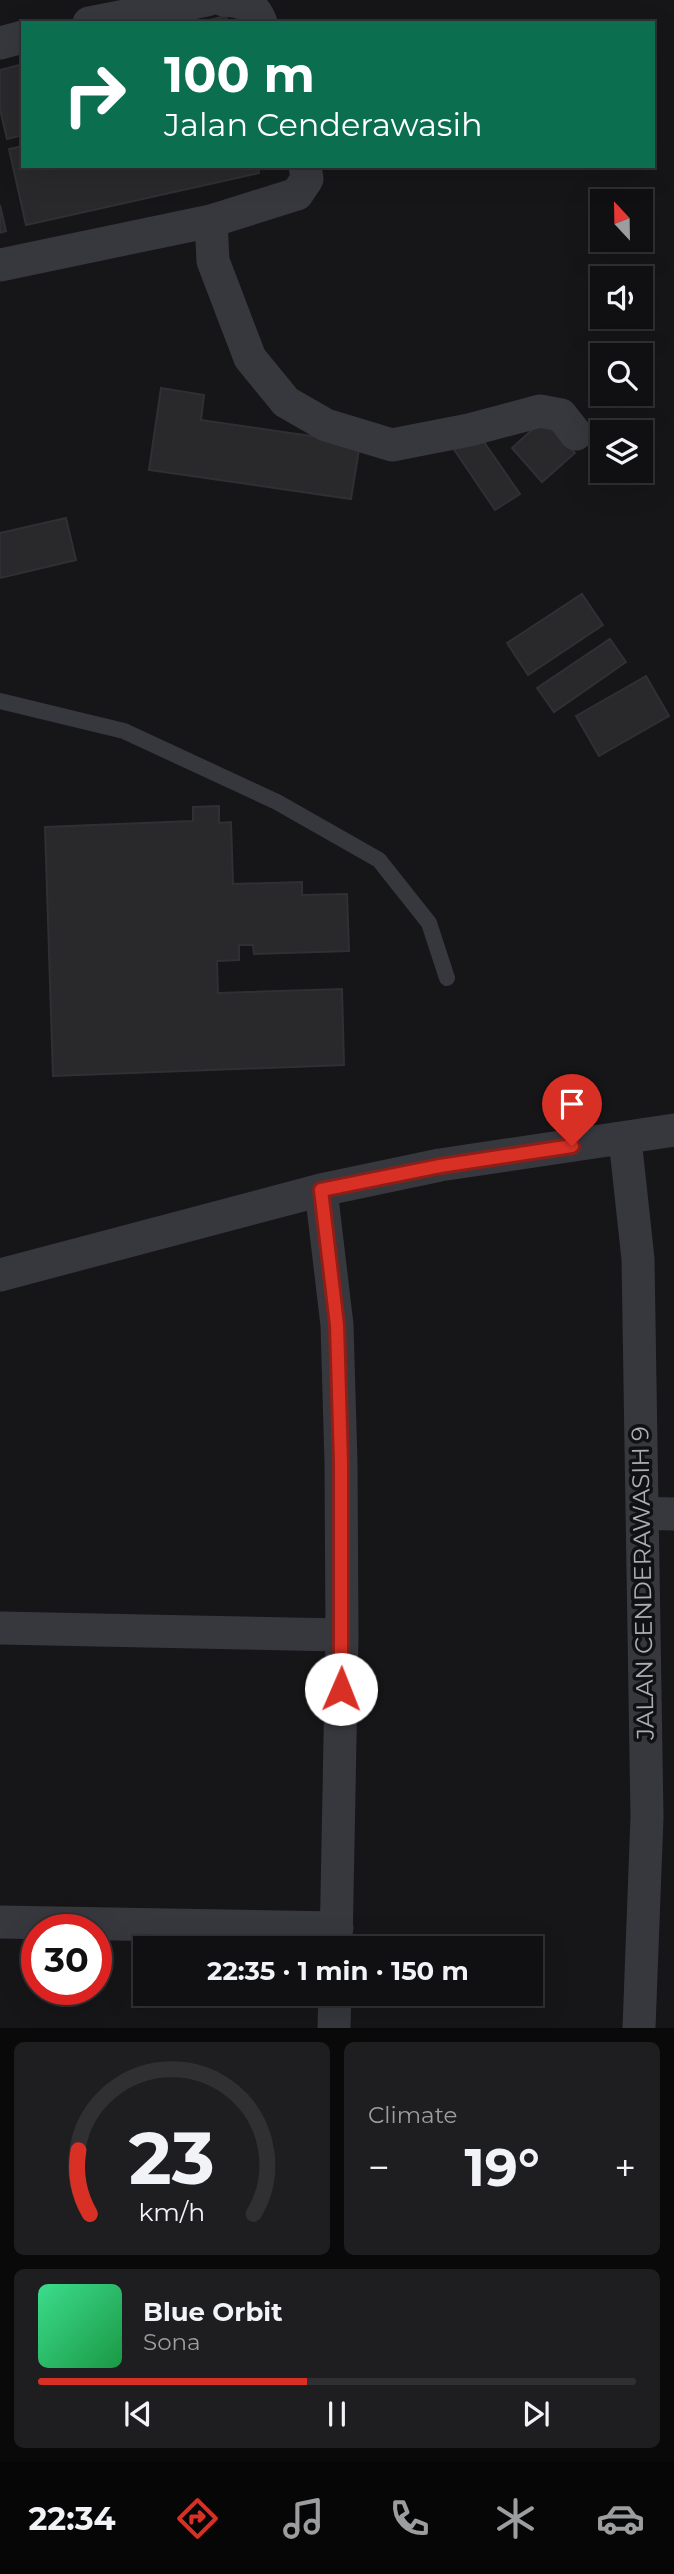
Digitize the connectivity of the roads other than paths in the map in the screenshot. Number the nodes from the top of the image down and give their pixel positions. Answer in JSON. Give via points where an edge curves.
{"nodes":[{"id":1,"x":208,"y":0,"type":"edge"},
{"id":2,"x":223,"y":0,"type":"edge"},
{"id":3,"x":99,"y":21,"type":"edge"},
{"id":4,"x":260,"y":21,"type":"edge"},
{"id":5,"x":21,"y":38,"type":"edge"},
{"id":6,"x":0,"y":43,"type":"edge"},
{"id":7,"x":305,"y":168,"type":"edge"},
{"id":8,"x":211,"y":221,"type":"junction"},
{"id":9,"x":0,"y":265,"type":"edge"},
{"id":10,"x":576,"y":434,"type":"dead end"},
{"id":11,"x":0,"y":701,"type":"edge"},
{"id":12,"x":447,"y":978,"type":"dead end"},
{"id":13,"x":674,"y":1130,"type":"edge"},
{"id":14,"x":625,"y":1139,"type":"junction"},
{"id":15,"x":321,"y":1190,"type":"junction"},
{"id":16,"x":0,"y":1275,"type":"edge"},
{"id":17,"x":658,"y":1513,"type":"edge"},
{"id":18,"x":0,"y":1628,"type":"edge"},
{"id":19,"x":342,"y":1635,"type":"junction"},
{"id":20,"x":660,"y":1816,"type":"edge"},
{"id":21,"x":0,"y":1922,"type":"edge"},
{"id":22,"x":295,"y":1936,"type":"edge"},
{"id":23,"x":337,"y":1936,"type":"edge"},
{"id":24,"x":335,"y":2006,"type":"edge"},
{"id":25,"x":334,"y":2028,"type":"edge"},
{"id":26,"x":639,"y":2028,"type":"edge"}],
"edges":[{"from":1,"to":3,"type":"street"},
{"from":2,"to":4,"type":"street","via":[[241,1],[258,12]]},
{"from":5,"to":6,"type":"street"},
{"from":7,"to":8,"type":"street","via":[[307,179],[297,194]]},
{"from":8,"to":9,"type":"street"},
{"from":8,"to":10,"type":"street","via":[[213,261],[250,358],[286,402],[326,425],[392,445],[540,411],[561,415]]},
{"from":11,"to":12,"type":"lane","via":[[124,731],[277,802],[379,860],[429,923]]},
{"from":13,"to":14,"type":"street"},
{"from":14,"to":15,"type":"street","via":[[440,1166]]},
{"from":14,"to":17,"type":"street","name":"JALAN CENDERAWASIH 9"},
{"from":15,"to":16,"type":"street"},
{"from":15,"to":19,"type":"street","via":[[337,1325]]},
{"from":17,"to":20,"type":"street","name":"JALAN CENDERAWASIH 9"},
{"from":18,"to":19,"type":"street"},
{"from":19,"to":23,"type":"street"},
{"from":20,"to":26,"type":"street","name":"JALAN CENDERAWASIH 9"},
{"from":21,"to":22,"type":"street"},
{"from":24,"to":25,"type":"street"}]}
